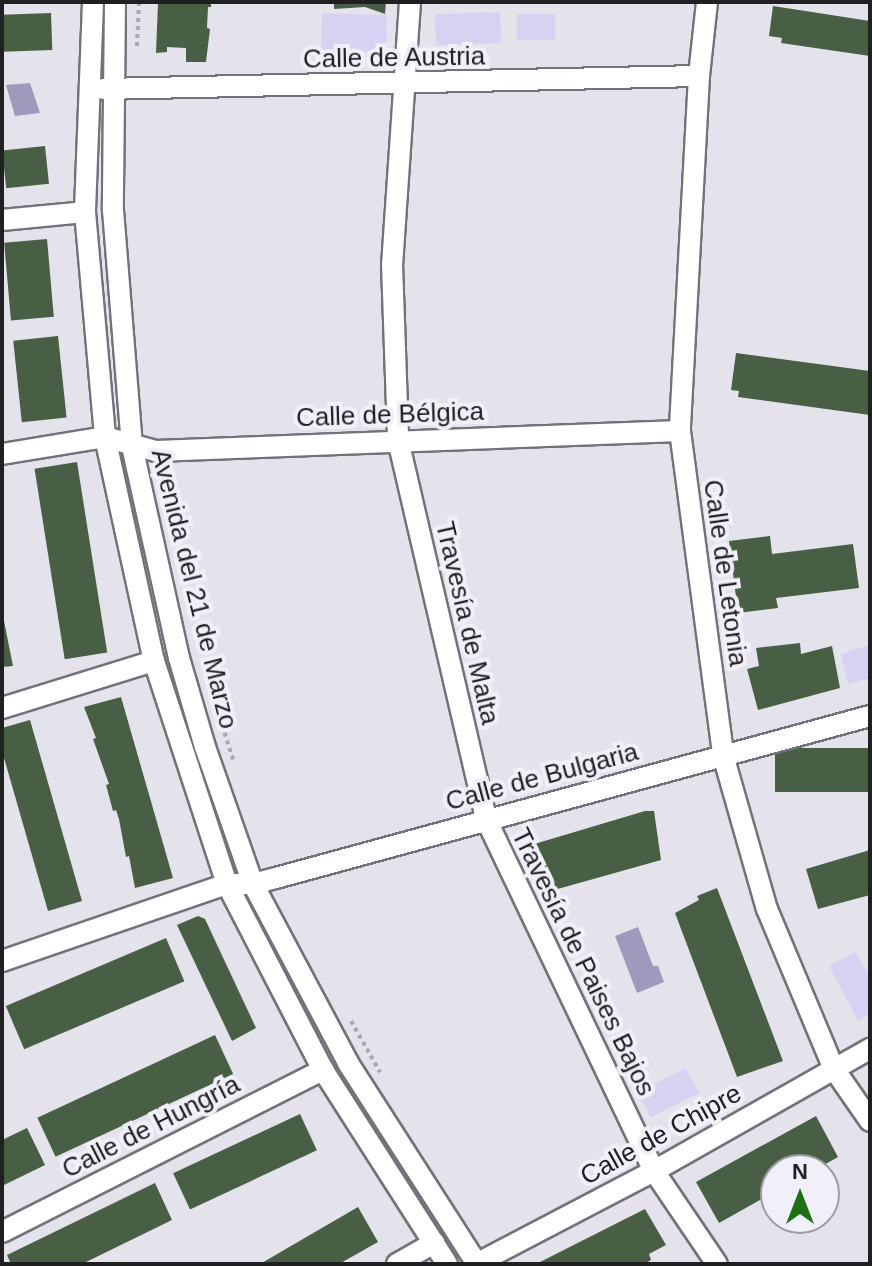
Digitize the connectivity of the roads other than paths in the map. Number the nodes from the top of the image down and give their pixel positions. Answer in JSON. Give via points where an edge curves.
{"nodes":[{"id":1,"x":93,"y":2,"type":"edge"},
{"id":2,"x":115,"y":2,"type":"edge"},
{"id":3,"x":410,"y":2,"type":"edge"},
{"id":4,"x":707,"y":2,"type":"edge"},
{"id":5,"x":699,"y":76,"type":"junction"},
{"id":6,"x":402,"y":84,"type":"junction"},
{"id":7,"x":91,"y":89,"type":"junction"},
{"id":8,"x":114,"y":90,"type":"junction"},
{"id":9,"x":85,"y":212,"type":"junction"},
{"id":10,"x":2,"y":220,"type":"edge"},
{"id":11,"x":680,"y":431,"type":"junction"},
{"id":12,"x":105,"y":437,"type":"junction"},
{"id":13,"x":398,"y":440,"type":"junction"},
{"id":14,"x":132,"y":446,"type":"junction"},
{"id":15,"x":2,"y":454,"type":"edge"},
{"id":16,"x":154,"y":661,"type":"junction"},
{"id":17,"x":2,"y":708,"type":"edge"},
{"id":18,"x":870,"y":716,"type":"edge"},
{"id":19,"x":723,"y":755,"type":"junction"},
{"id":20,"x":486,"y":819,"type":"junction"},
{"id":21,"x":227,"y":884,"type":"junction"},
{"id":22,"x":253,"y":884,"type":"junction"},
{"id":23,"x":2,"y":961,"type":"edge"},
{"id":24,"x":870,"y":1049,"type":"edge"},
{"id":25,"x":834,"y":1069,"type":"junction"},
{"id":26,"x":323,"y":1070,"type":"junction"},
{"id":27,"x":870,"y":1121,"type":"edge"},
{"id":28,"x":654,"y":1171,"type":"junction"},
{"id":29,"x":2,"y":1232,"type":"edge"},
{"id":30,"x":434,"y":1243,"type":"junction"},
{"id":31,"x":397,"y":1264,"type":"edge"},
{"id":32,"x":447,"y":1264,"type":"edge"},
{"id":33,"x":477,"y":1264,"type":"edge"},
{"id":34,"x":717,"y":1264,"type":"edge"}],
"edges":[{"from":1,"to":7,"type":"street","name":"Avenida del 21 de Marzo"},
{"from":2,"to":8,"type":"street","name":"Avenida del 21 de Marzo"},
{"from":3,"to":6,"type":"street","name":"Travesía de Malta"},
{"from":4,"to":5,"type":"street","name":"Calle de Letonia"},
{"from":5,"to":6,"type":"street","name":"Calle de Austria"},
{"from":5,"to":11,"type":"street","name":"Calle de Letonia"},
{"from":6,"to":8,"type":"street","name":"Calle de Austria"},
{"from":6,"to":13,"type":"street","name":"Travesía de Malta","via":[[392,264]]},
{"from":7,"to":8,"type":"street","name":"Calle de Austria"},
{"from":7,"to":9,"type":"street","name":"Avenida del 21 de Marzo"},
{"from":8,"to":14,"type":"street","name":"Avenida del 21 de Marzo","via":[[113,210]]},
{"from":9,"to":10,"type":"street"},
{"from":9,"to":12,"type":"street","name":"Avenida del 21 de Marzo"},
{"from":11,"to":13,"type":"street","name":"Calle de Bélgica"},
{"from":11,"to":19,"type":"street","name":"Calle de Letonia"},
{"from":12,"to":14,"type":"street","name":"Calle de Bélgica"},
{"from":12,"to":15,"type":"street"},
{"from":12,"to":16,"type":"street","name":"Avenida del 21 de Marzo"},
{"from":13,"to":14,"type":"street","name":"Calle de Bélgica","via":[[156,451]]},
{"from":13,"to":20,"type":"street","name":"Travesía de Malta"},
{"from":14,"to":22,"type":"street","name":"Avenida del 21 de Marzo","via":[[179,658]]},
{"from":16,"to":17,"type":"street"},
{"from":16,"to":21,"type":"street","name":"Avenida del 21 de Marzo"},
{"from":18,"to":19,"type":"street","name":"Calle de Bulgaria"},
{"from":19,"to":20,"type":"street","name":"Calle de Bulgaria"},
{"from":19,"to":25,"type":"street","name":"Calle de Letonia","via":[[767,909]]},
{"from":20,"to":22,"type":"street","name":"Calle de Bulgaria"},
{"from":20,"to":28,"type":"street","name":"Travesía de Paises Bajos"},
{"from":21,"to":22,"type":"street","name":"Calle de Bulgaria"},
{"from":21,"to":23,"type":"street","name":"Calle de Bulgaria"},
{"from":21,"to":26,"type":"street","name":"Avenida del 21 de Marzo"},
{"from":22,"to":33,"type":"street","name":"Avenida del 21 de Marzo","via":[[348,1063]]},
{"from":24,"to":25,"type":"street","name":"Calle de Chipre"},
{"from":25,"to":27,"type":"street","name":"Calle de Letonia"},
{"from":25,"to":28,"type":"street","name":"Calle de Chipre"},
{"from":26,"to":29,"type":"street","name":"Calle de Hungría"},
{"from":26,"to":30,"type":"street","name":"Avenida del 21 de Marzo"},
{"from":28,"to":33,"type":"street","name":"Calle de Chipre"},
{"from":28,"to":34,"type":"street","name":"Travesía de Paises Bajos"},
{"from":30,"to":31,"type":"street"},
{"from":30,"to":32,"type":"street","name":"Avenida del 21 de Marzo"}]}
